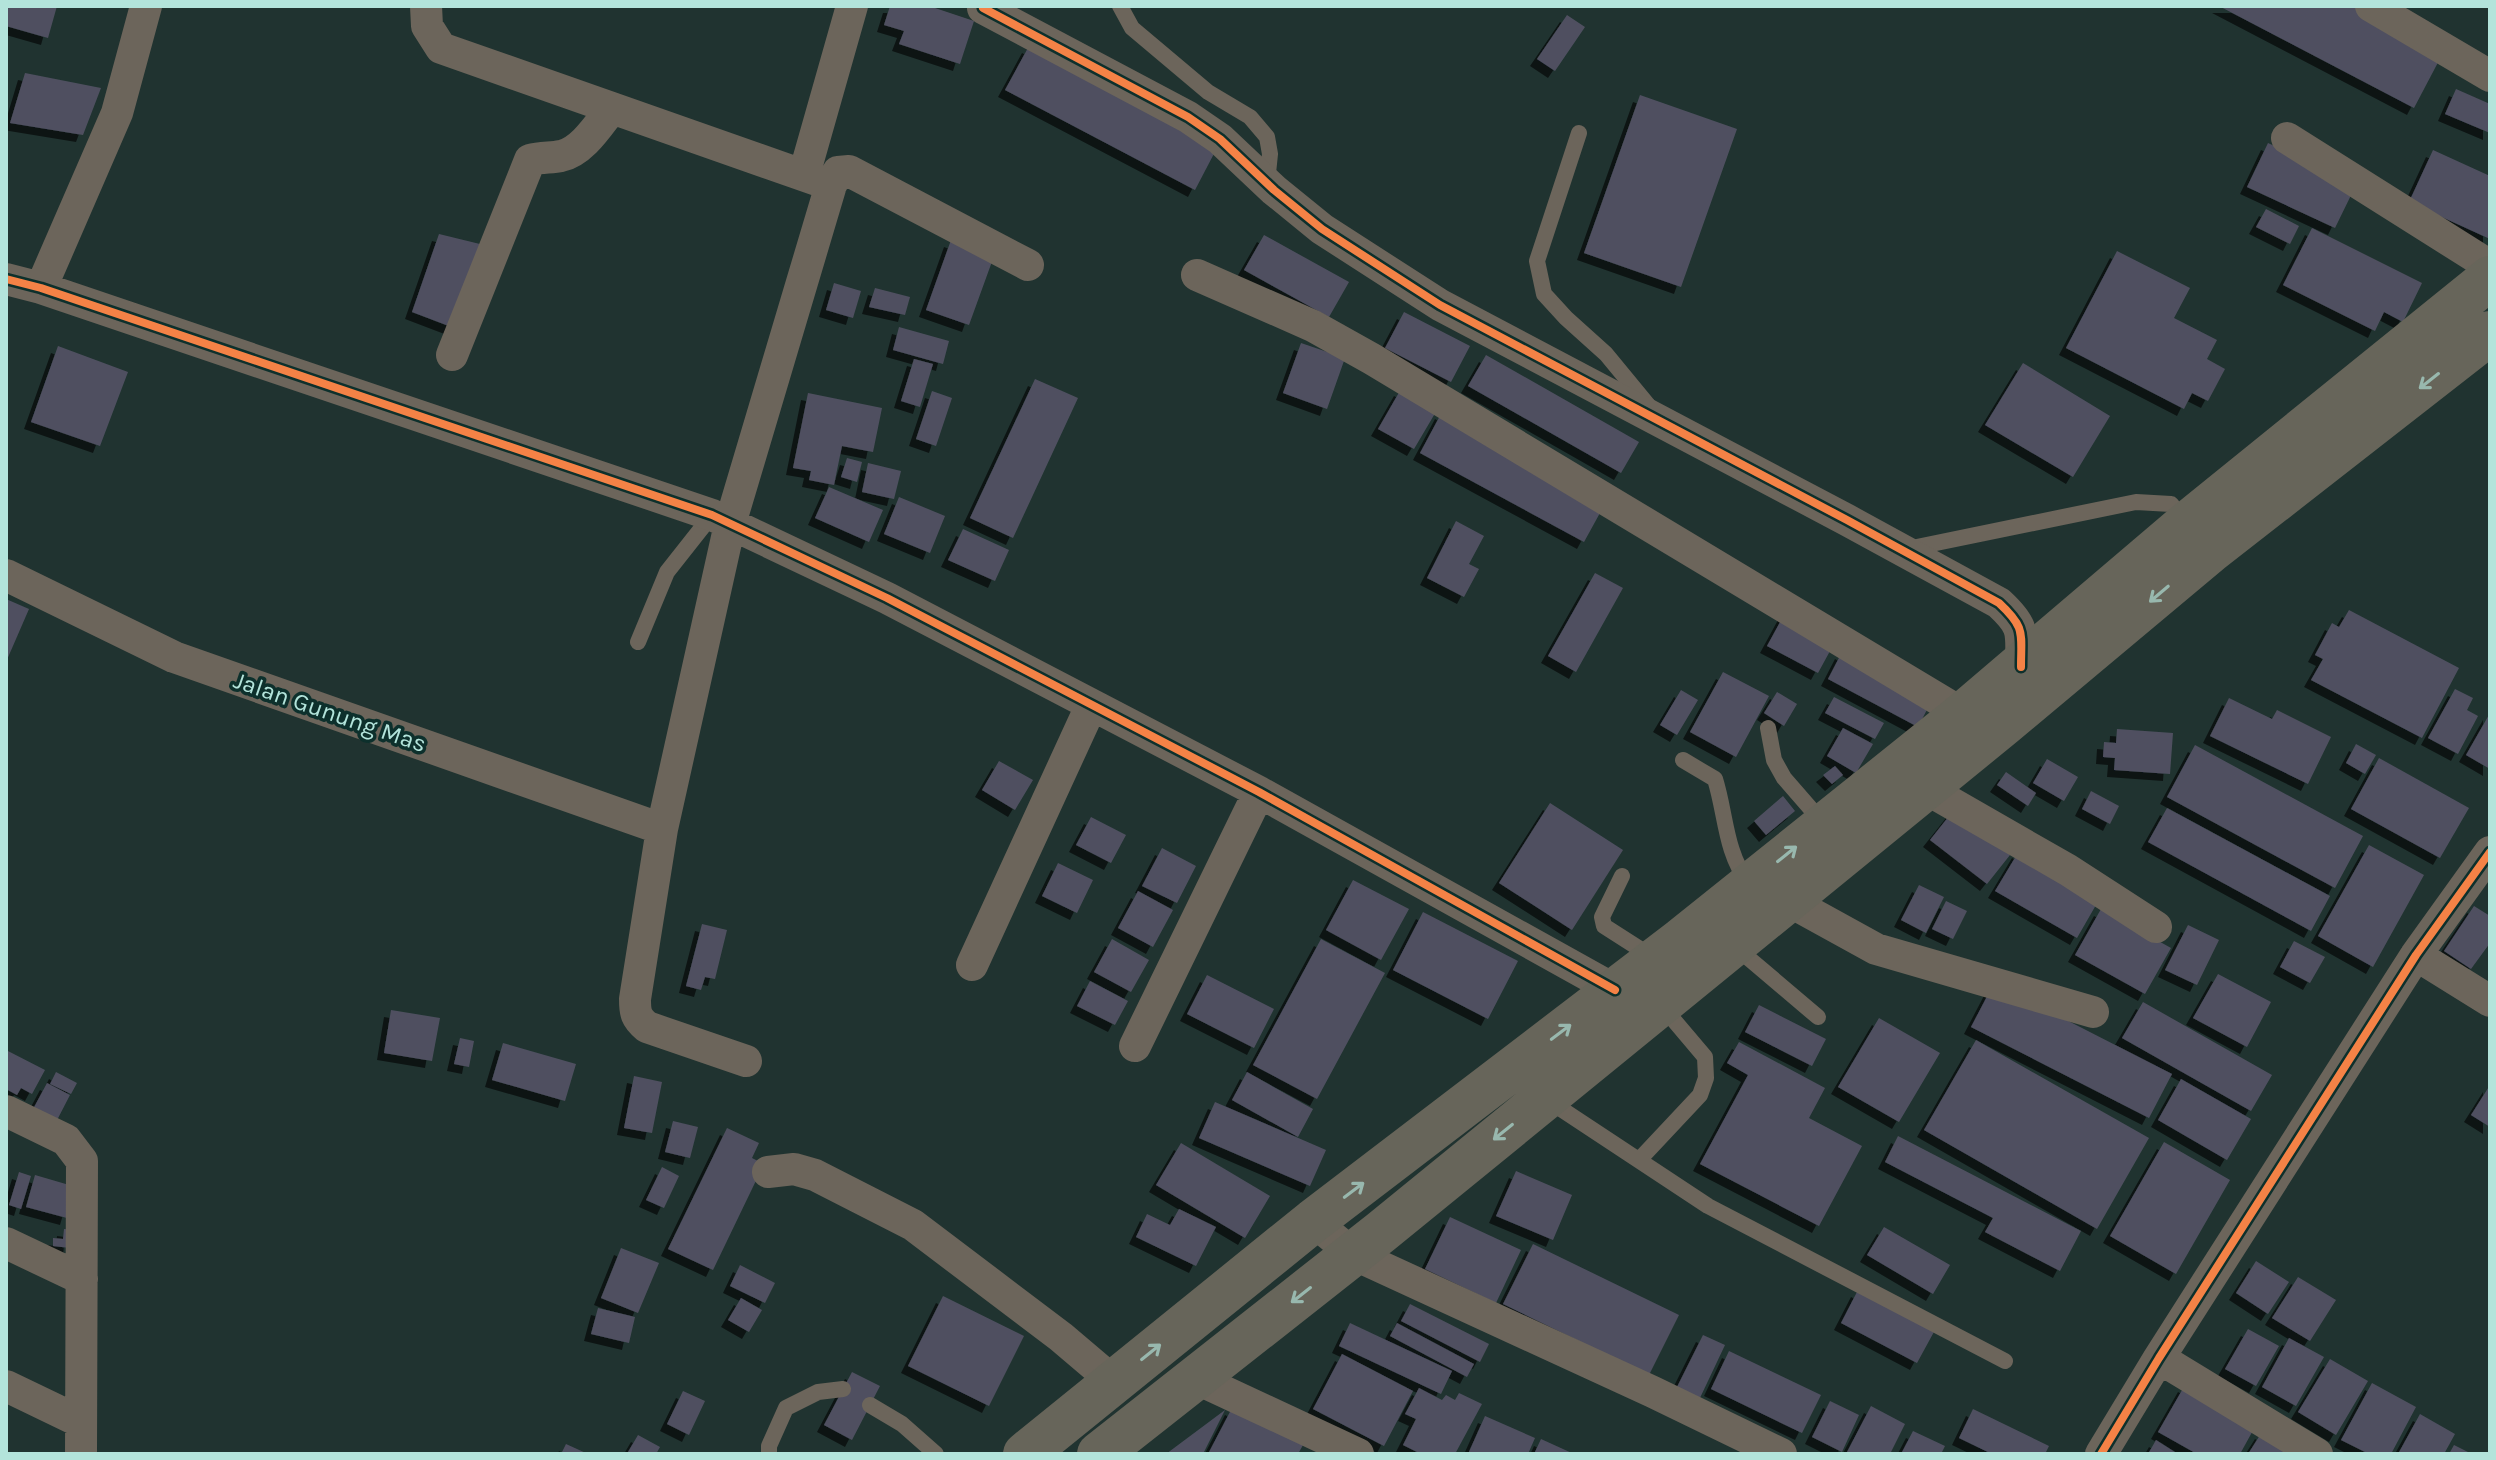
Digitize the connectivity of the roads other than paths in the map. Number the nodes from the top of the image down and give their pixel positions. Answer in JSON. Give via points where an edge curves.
{"nodes":[{"id":1,"x":146,"y":6,"type":"edge"},
{"id":2,"x":426,"y":6,"type":"edge"},
{"id":3,"x":852,"y":6,"type":"edge"},
{"id":4,"x":1120,"y":6,"type":"edge"},
{"id":5,"x":2371,"y":6,"type":"edge"},
{"id":6,"x":983,"y":8,"type":"dead end"},
{"id":7,"x":2490,"y":76,"type":"edge"},
{"id":8,"x":612,"y":108,"type":"junction"},
{"id":9,"x":1579,"y":133,"type":"dead end"},
{"id":10,"x":2287,"y":138,"type":"dead end"},
{"id":11,"x":818,"y":180,"type":"junction"},
{"id":12,"x":1267,"y":183,"type":"junction"},
{"id":13,"x":1028,"y":265,"type":"dead end"},
{"id":14,"x":2490,"y":266,"type":"edge"},
{"id":15,"x":1197,"y":275,"type":"dead end"},
{"id":16,"x":2490,"y":278,"type":"edge"},
{"id":17,"x":6,"y":279,"type":"edge"},
{"id":18,"x":41,"y":288,"type":"junction"},
{"id":19,"x":2490,"y":333,"type":"edge"},
{"id":20,"x":452,"y":355,"type":"dead end"},
{"id":21,"x":1662,"y":422,"type":"junction"},
{"id":22,"x":721,"y":520,"type":"junction"},
{"id":23,"x":2199,"y":537,"type":"junction"},
{"id":24,"x":1902,"y":550,"type":"junction"},
{"id":25,"x":6,"y":575,"type":"edge"},
{"id":26,"x":638,"y":642,"type":"dead end"},
{"id":27,"x":2021,"y":667,"type":"junction"},
{"id":28,"x":1091,"y":706,"type":"junction"},
{"id":29,"x":1963,"y":714,"type":"junction"},
{"id":30,"x":1768,"y":728,"type":"dead end"},
{"id":31,"x":1683,"y":760,"type":"dead end"},
{"id":32,"x":1925,"y":788,"type":"junction"},
{"id":33,"x":1259,"y":792,"type":"junction"},
{"id":34,"x":1824,"y":825,"type":"junction"},
{"id":35,"x":662,"y":829,"type":"junction"},
{"id":36,"x":2490,"y":852,"type":"edge"},
{"id":37,"x":1622,"y":876,"type":"dead end"},
{"id":38,"x":1769,"y":892,"type":"junction"},
{"id":39,"x":2156,"y":927,"type":"dead end"},
{"id":40,"x":1693,"y":952,"type":"junction"},
{"id":41,"x":2416,"y":955,"type":"junction"},
{"id":42,"x":972,"y":965,"type":"dead end"},
{"id":43,"x":1615,"y":990,"type":"junction"},
{"id":44,"x":2490,"y":1001,"type":"edge"},
{"id":45,"x":1659,"y":1004,"type":"junction"},
{"id":46,"x":2093,"y":1012,"type":"dead end"},
{"id":47,"x":1818,"y":1017,"type":"dead end"},
{"id":48,"x":1135,"y":1046,"type":"dead end"},
{"id":49,"x":746,"y":1061,"type":"dead end"},
{"id":50,"x":1545,"y":1098,"type":"junction"},
{"id":51,"x":6,"y":1111,"type":"edge"},
{"id":52,"x":1639,"y":1160,"type":"junction"},
{"id":53,"x":768,"y":1172,"type":"dead end"},
{"id":54,"x":1313,"y":1221,"type":"junction"},
{"id":55,"x":6,"y":1243,"type":"edge"},
{"id":56,"x":1353,"y":1254,"type":"junction"},
{"id":57,"x":82,"y":1279,"type":"junction"},
{"id":58,"x":2159,"y":1358,"type":"junction"},
{"id":59,"x":2005,"y":1361,"type":"dead end"},
{"id":60,"x":1195,"y":1378,"type":"junction"},
{"id":61,"x":1114,"y":1382,"type":"junction"},
{"id":62,"x":6,"y":1386,"type":"edge"},
{"id":63,"x":843,"y":1389,"type":"dead end"},
{"id":64,"x":870,"y":1405,"type":"dead end"},
{"id":65,"x":81,"y":1438,"type":"edge"},
{"id":66,"x":769,"y":1454,"type":"edge"},
{"id":67,"x":936,"y":1454,"type":"edge"},
{"id":68,"x":1025,"y":1454,"type":"edge"},
{"id":69,"x":1099,"y":1454,"type":"edge"},
{"id":70,"x":1358,"y":1454,"type":"edge"},
{"id":71,"x":1781,"y":1454,"type":"edge"},
{"id":72,"x":2101,"y":1454,"type":"edge"},
{"id":73,"x":2317,"y":1454,"type":"edge"}],
"edges":[{"from":1,"to":18,"type":"street","via":[[117,113]]},
{"from":2,"to":8,"type":"street","via":[[427,26],[441,48]]},
{"from":3,"to":11,"type":"street"},
{"from":4,"to":12,"type":"lane","via":[[1132,28],[1208,92],[1250,117],[1267,137]]},
{"from":5,"to":7,"type":"street"},
{"from":6,"to":12,"type":"street","via":[[1188,117]]},
{"from":8,"to":11,"type":"street"},
{"from":8,"to":20,"type":"street","via":[[574,150],[530,160]]},
{"from":9,"to":21,"type":"lane","via":[[1537,261],[1544,294],[1606,354]]},
{"from":10,"to":14,"type":"street"},
{"from":11,"to":13,"type":"street","via":[[849,171]]},
{"from":11,"to":22,"type":"street"},
{"from":12,"to":21,"type":"street","via":[[1322,229],[1440,305]]},
{"from":15,"to":29,"type":"street","via":[[1313,326],[1372,359]]},
{"from":16,"to":23,"type":"main road"},
{"from":17,"to":18,"type":"street"},
{"from":18,"to":22,"type":"street"},
{"from":19,"to":23,"type":"main road","one_way":true},
{"from":21,"to":24,"type":"street"},
{"from":22,"to":26,"type":"lane","via":[[667,572]]},
{"from":22,"to":28,"type":"street","via":[[887,598]]},
{"from":22,"to":35,"type":"street"},
{"from":23,"to":24,"type":"lane","via":[[2171,504],[2136,502]]},
{"from":23,"to":27,"type":"main road"},
{"from":23,"to":32,"type":"main road","one_way":true},
{"from":24,"to":27,"type":"street","via":[[2011,614],[2021,629]]},
{"from":25,"to":35,"type":"street","name":"Jalan Gunung Mas","via":[[174,657]]},
{"from":27,"to":29,"type":"main road"},
{"from":28,"to":33,"type":"street"},
{"from":28,"to":42,"type":"street"},
{"from":29,"to":34,"type":"main road"},
{"from":30,"to":34,"type":"lane","via":[[1779,769]]},
{"from":31,"to":38,"type":"lane","via":[[1715,779],[1738,868]]},
{"from":32,"to":38,"type":"main road"},
{"from":32,"to":39,"type":"street"},
{"from":33,"to":43,"type":"street"},
{"from":33,"to":48,"type":"street"},
{"from":38,"to":34,"type":"main road","one_way":true},
{"from":35,"to":49,"type":"street","via":[[635,1013],[647,1027]]},
{"from":36,"to":41,"type":"street"},
{"from":37,"to":40,"type":"lane","via":[[1602,917],[1604,926]]},
{"from":38,"to":40,"type":"main road"},
{"from":38,"to":46,"type":"street","via":[[1876,949]]},
{"from":40,"to":43,"type":"main road"},
{"from":40,"to":45,"type":"main road"},
{"from":40,"to":47,"type":"lane"},
{"from":41,"to":44,"type":"street"},
{"from":41,"to":58,"type":"street"},
{"from":54,"to":43,"type":"main road","one_way":true},
{"from":45,"to":50,"type":"main road"},
{"from":45,"to":52,"type":"lane","via":[[1705,1057],[1706,1078],[1700,1095]]},
{"from":50,"to":52,"type":"lane"},
{"from":50,"to":56,"type":"main road","one_way":true},
{"from":51,"to":57,"type":"street","via":[[66,1140],[82,1161]]},
{"from":52,"to":59,"type":"lane","via":[[1708,1206]]},
{"from":53,"to":61,"type":"street","via":[[794,1169],[815,1175],[913,1225]]},
{"from":54,"to":56,"type":"street"},
{"from":61,"to":54,"type":"main road","one_way":true},
{"from":55,"to":57,"type":"street"},
{"from":56,"to":60,"type":"main road","one_way":true},
{"from":56,"to":71,"type":"street"},
{"from":57,"to":65,"type":"street"},
{"from":58,"to":72,"type":"street"},
{"from":58,"to":73,"type":"street"},
{"from":60,"to":69,"type":"main road"},
{"from":60,"to":70,"type":"street"},
{"from":61,"to":68,"type":"main road"},
{"from":62,"to":65,"type":"street"},
{"from":63,"to":66,"type":"lane","via":[[818,1392],[786,1408]]},
{"from":64,"to":67,"type":"lane"}]}
